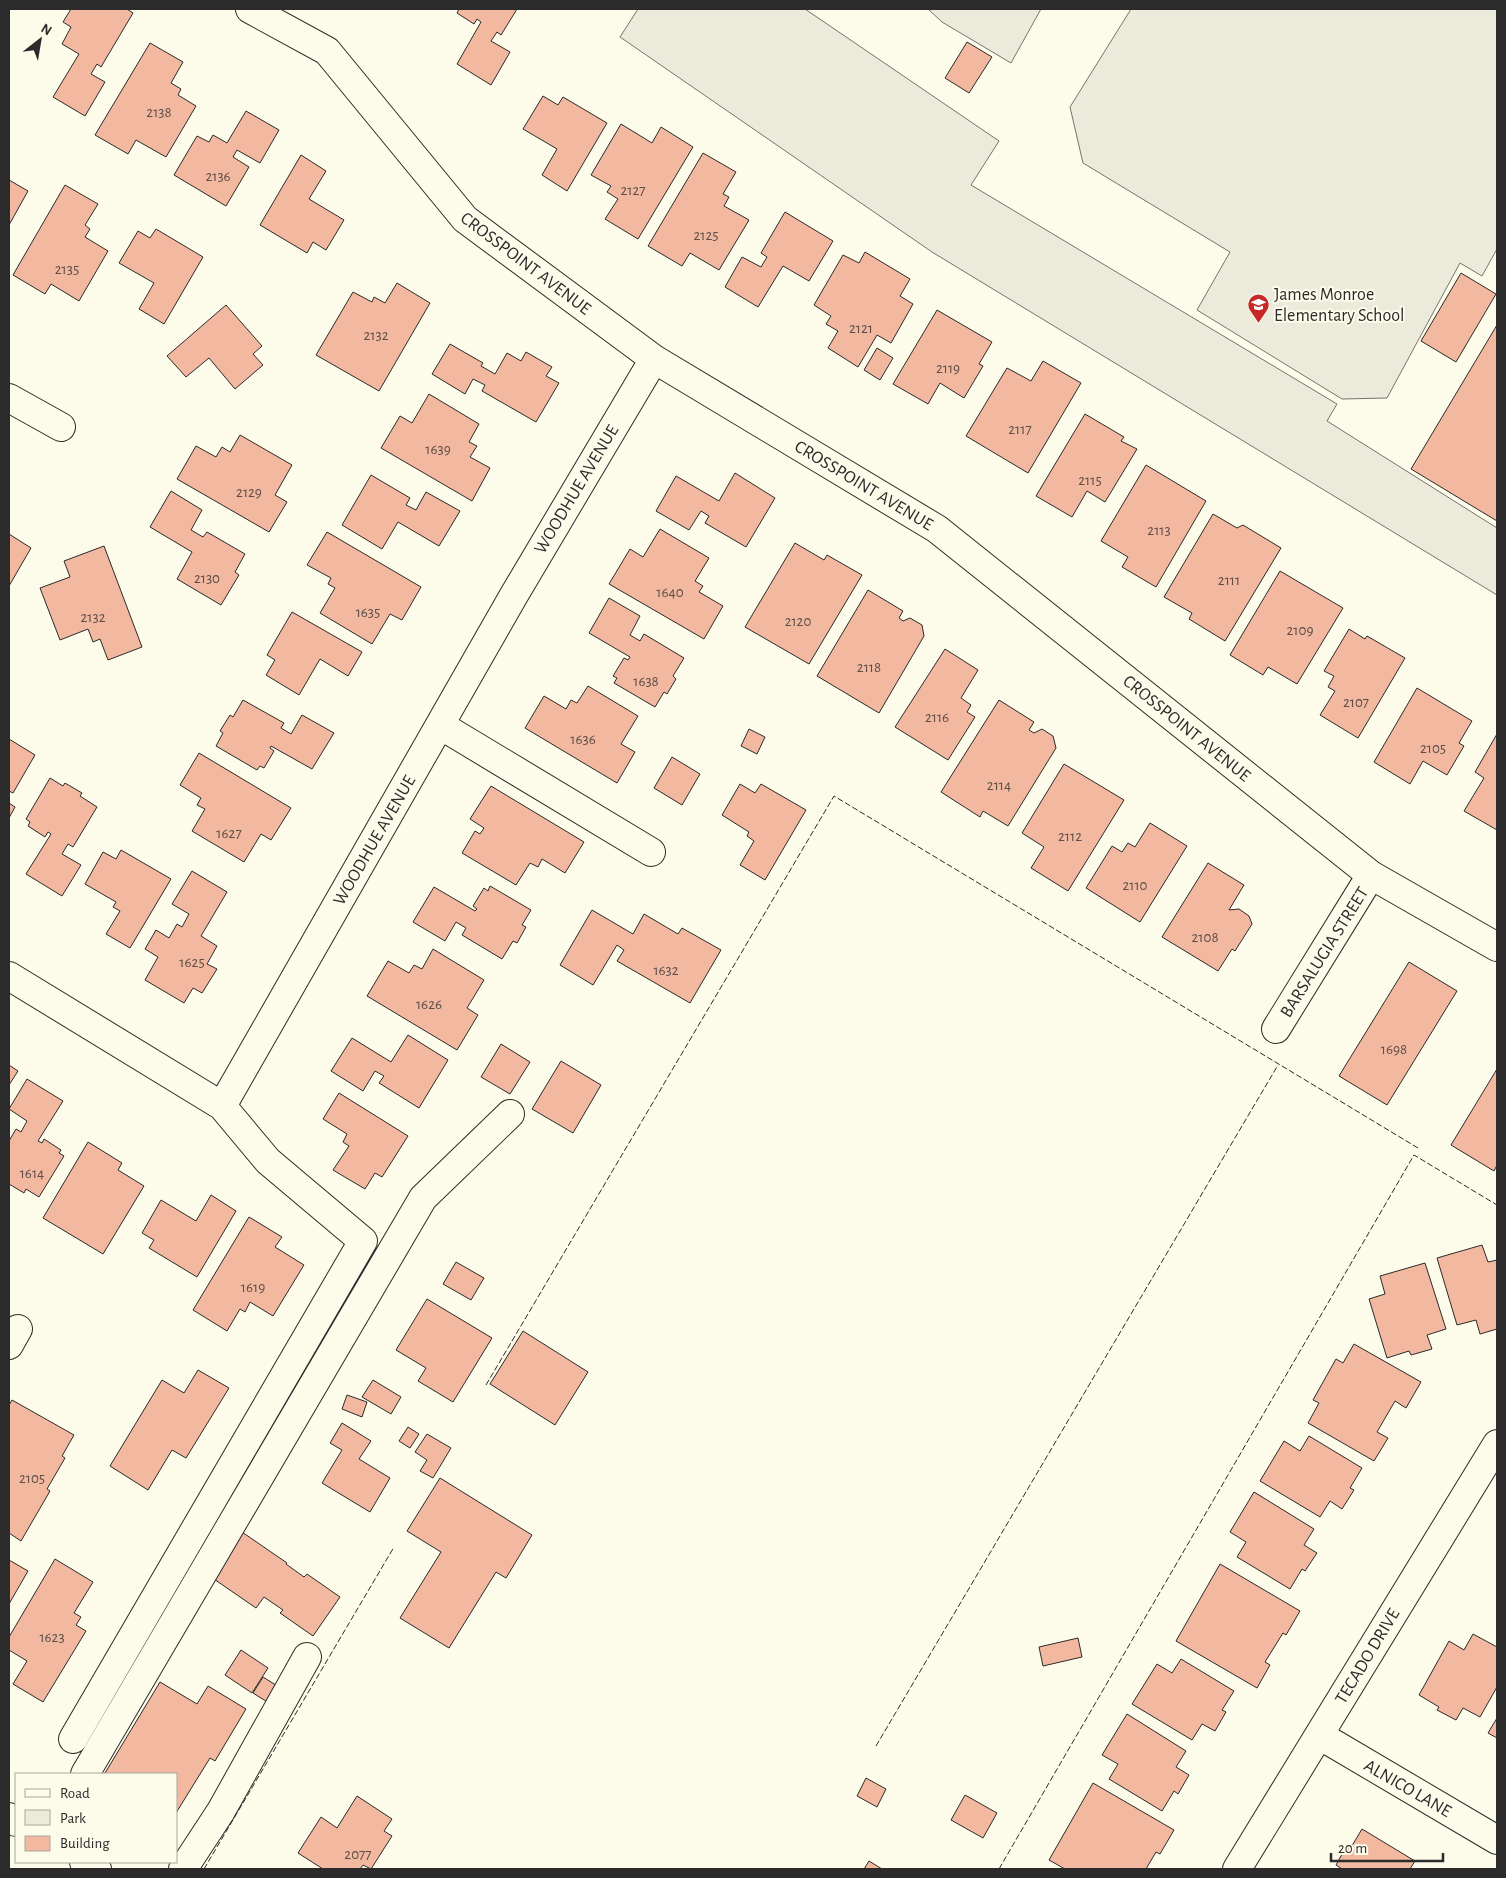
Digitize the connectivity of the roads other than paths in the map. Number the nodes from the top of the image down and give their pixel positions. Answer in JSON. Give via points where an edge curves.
{"nodes":[{"id":1,"x":250,"y":9,"type":"edge"},
{"id":2,"x":654,"y":359,"type":"junction"},
{"id":3,"x":9,"y":398,"type":"edge"},
{"id":4,"x":61,"y":427,"type":"dead end"},
{"id":5,"x":440,"y":725,"type":"junction"},
{"id":6,"x":651,"y":852,"type":"dead end"},
{"id":7,"x":1371,"y":874,"type":"junction"},
{"id":8,"x":1497,"y":947,"type":"edge"},
{"id":9,"x":9,"y":976,"type":"edge"},
{"id":10,"x":1276,"y":1029,"type":"dead end"},
{"id":11,"x":222,"y":1106,"type":"junction"},
{"id":12,"x":510,"y":1114,"type":"dead end"},
{"id":13,"x":1497,"y":1444,"type":"edge"},
{"id":14,"x":307,"y":1657,"type":"dead end"},
{"id":15,"x":1319,"y":1735,"type":"junction"},
{"id":16,"x":73,"y":1738,"type":"dead end"},
{"id":17,"x":86,"y":1773,"type":"edge"},
{"id":18,"x":1497,"y":1840,"type":"edge"},
{"id":19,"x":183,"y":1869,"type":"edge"},
{"id":20,"x":1237,"y":1869,"type":"edge"}],
"edges":[{"from":1,"to":2,"type":"street","name":"CROSSPOINT AVENUE","via":[[327,51],[464,220]]},
{"from":2,"to":5,"type":"street","name":"WOODHUE AVENUE"},
{"from":2,"to":7,"type":"street","name":"CROSSPOINT AVENUE","via":[[937,529]]},
{"from":3,"to":4,"type":"street"},
{"from":5,"to":6,"type":"street"},
{"from":5,"to":11,"type":"street","name":"WOODHUE AVENUE"},
{"from":7,"to":8,"type":"street","name":"CROSSPOINT AVENUE"},
{"from":7,"to":10,"type":"street","name":"BARSALUGIA STREET"},
{"from":9,"to":11,"type":"street"},
{"from":11,"to":16,"type":"street","via":[[268,1162],[363,1241]]},
{"from":12,"to":17,"type":"street","via":[[423,1198]]},
{"from":13,"to":15,"type":"street","name":"TECADO DRIVE"},
{"from":14,"to":19,"type":"street","via":[[221,1811]]},
{"from":15,"to":18,"type":"street","name":"ALNICO LANE"},
{"from":15,"to":20,"type":"street","name":"TECADO DRIVE"}]}
